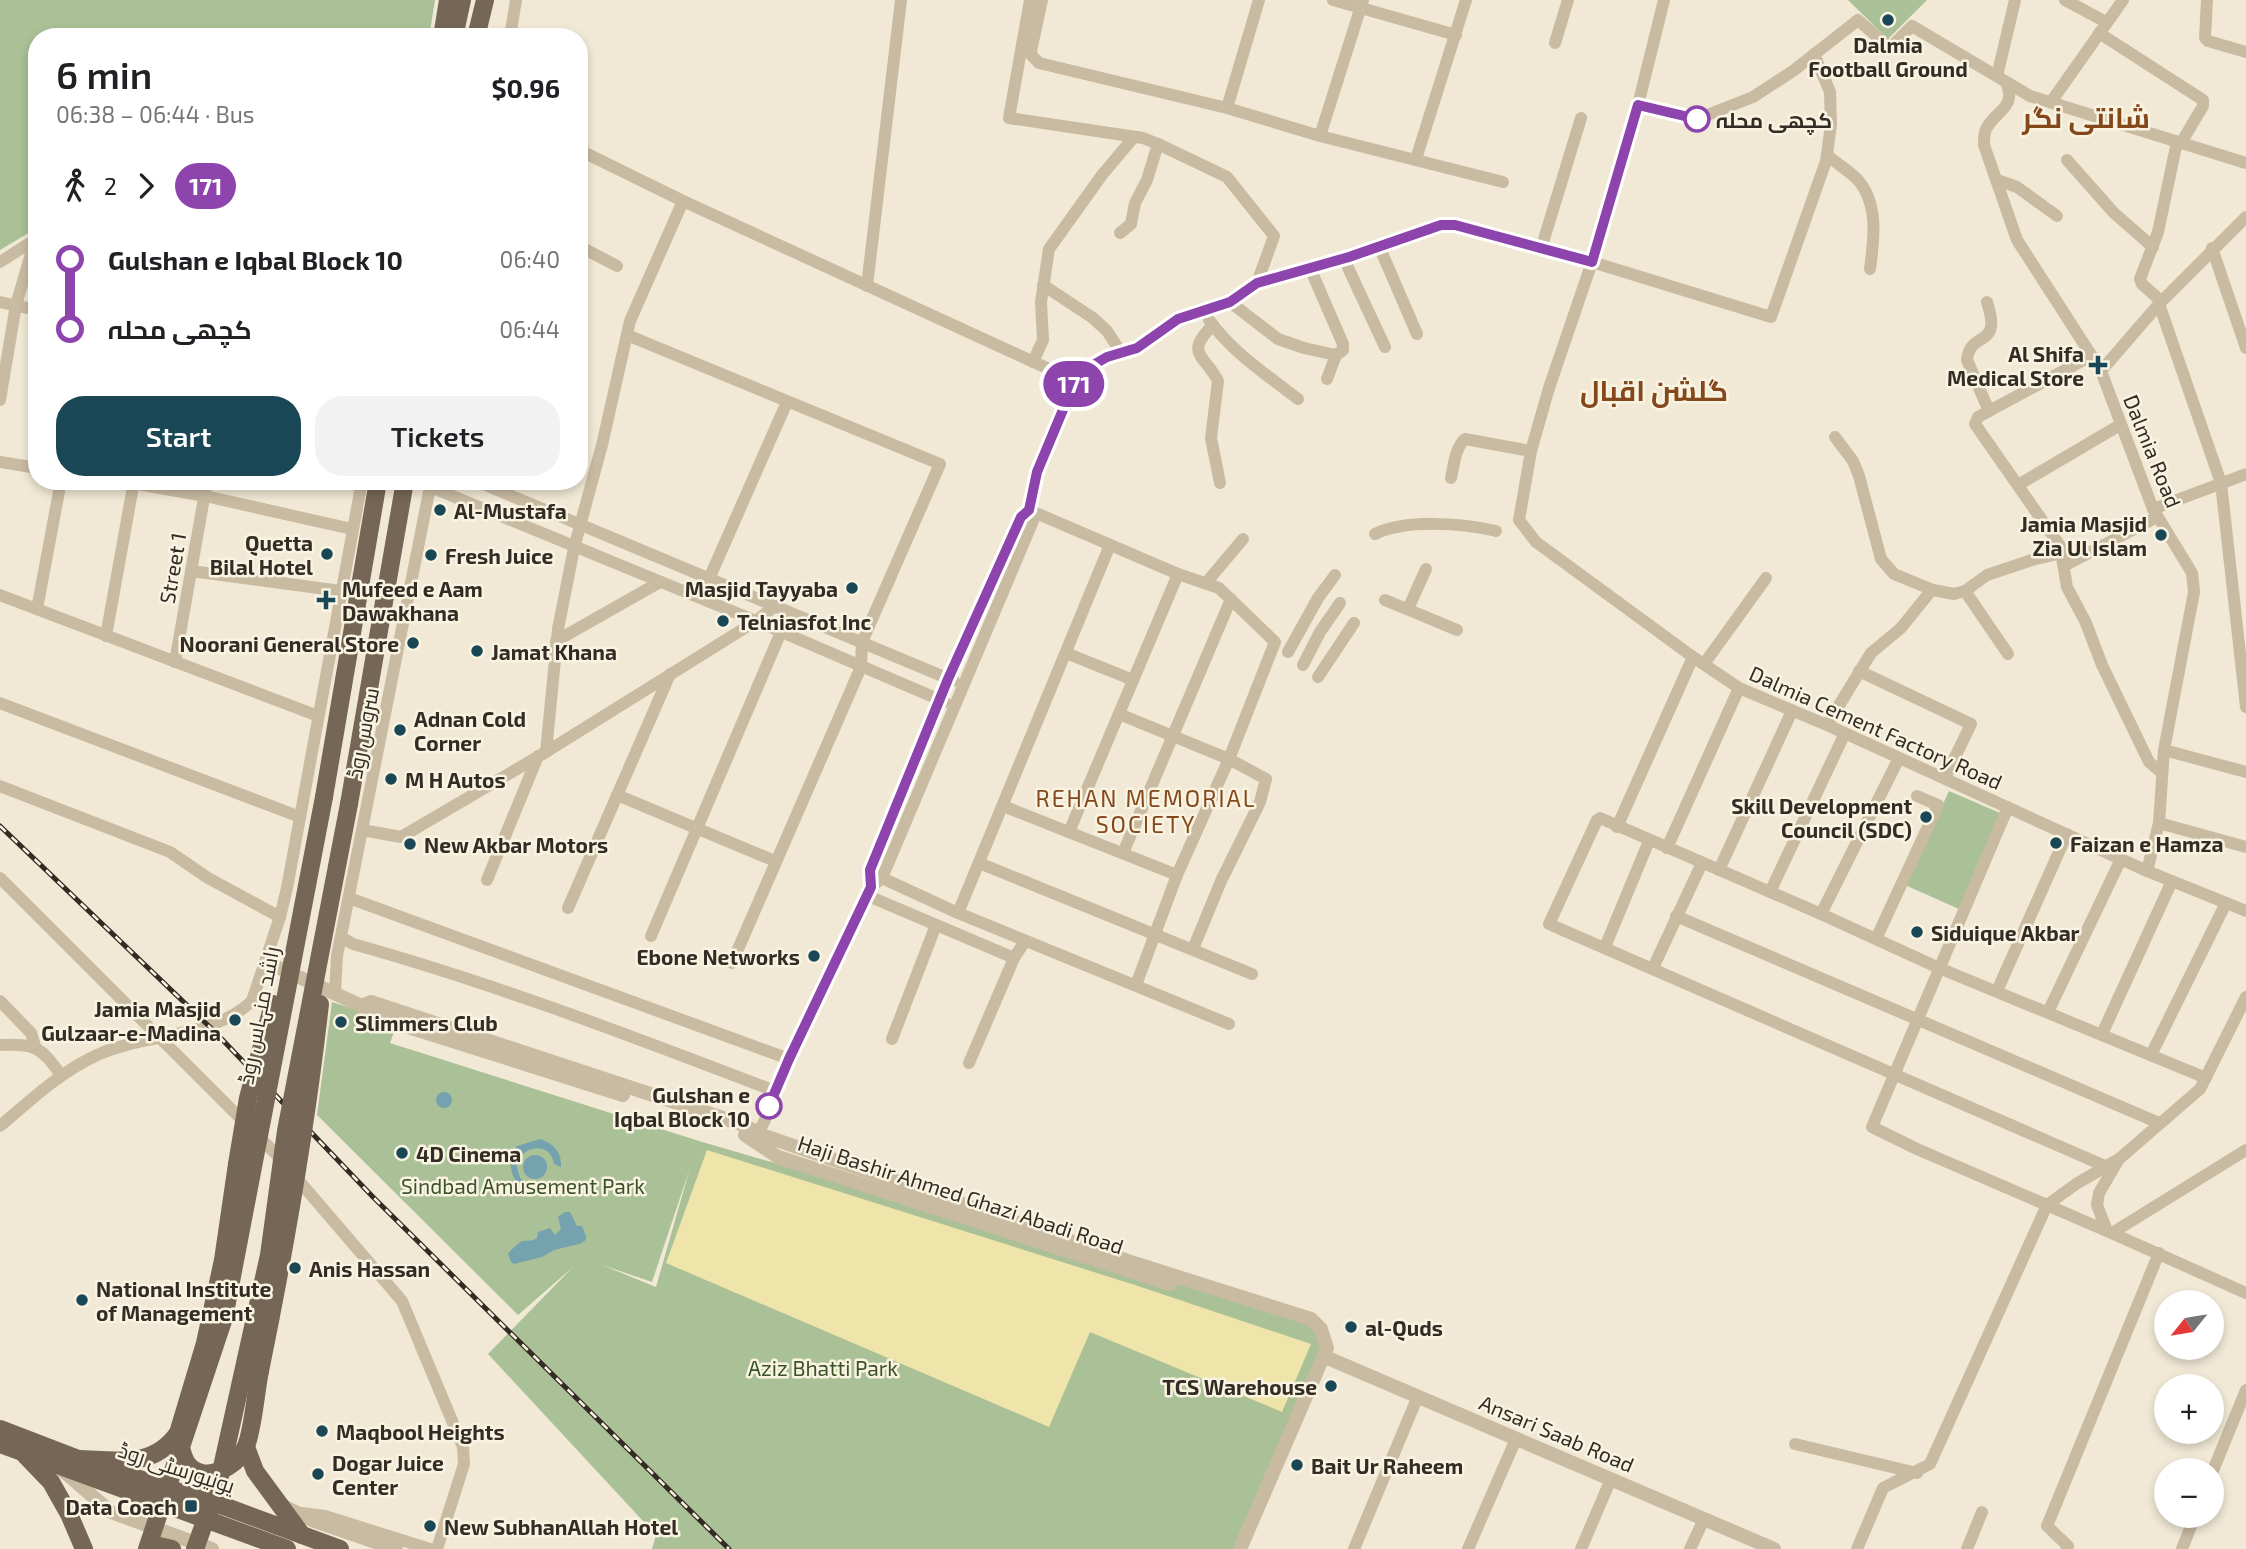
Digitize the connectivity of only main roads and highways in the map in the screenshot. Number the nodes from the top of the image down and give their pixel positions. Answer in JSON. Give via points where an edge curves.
{"nodes":[{"id":1,"x":448,"y":0,"type":"edge"},
{"id":2,"x":462,"y":0,"type":"edge"},
{"id":3,"x":487,"y":0,"type":"edge"},
{"id":4,"x":443,"y":28,"type":"edge"},
{"id":5,"x":456,"y":28,"type":"edge"},
{"id":6,"x":479,"y":28,"type":"edge"},
{"id":7,"x":485,"y":28,"type":"edge"},
{"id":8,"x":376,"y":490,"type":"edge"},
{"id":9,"x":403,"y":490,"type":"edge"},
{"id":10,"x":297,"y":931,"type":"junction"},
{"id":11,"x":319,"y":959,"type":"junction"},
{"id":12,"x":0,"y":1429,"type":"edge"},
{"id":13,"x":178,"y":1433,"type":"junction"},
{"id":14,"x":0,"y":1444,"type":"edge"},
{"id":15,"x":246,"y":1447,"type":"junction"},
{"id":16,"x":21,"y":1451,"type":"junction"},
{"id":17,"x":78,"y":1459,"type":"junction"},
{"id":18,"x":284,"y":1507,"type":"junction"},
{"id":19,"x":229,"y":1508,"type":"junction"},
{"id":20,"x":302,"y":1535,"type":"junction"},
{"id":21,"x":84,"y":1549,"type":"edge"},
{"id":22,"x":148,"y":1549,"type":"edge"},
{"id":23,"x":172,"y":1549,"type":"edge"},
{"id":24,"x":195,"y":1549,"type":"edge"},
{"id":25,"x":287,"y":1549,"type":"edge"},
{"id":26,"x":340,"y":1549,"type":"edge"}],
"edges":[{"from":1,"to":4,"type":"main road"},
{"from":2,"to":5,"type":"main road"},
{"from":3,"to":6,"type":"main road"},
{"from":3,"to":7,"type":"main road"},
{"from":8,"to":10,"type":"main road","name":"راشد منہاس روڈ","bridge":true},
{"from":9,"to":11,"type":"main road","bridge":true},
{"from":10,"to":13,"type":"main road","bridge":true,"via":[[248,1098],[223,1260]]},
{"from":10,"to":22,"type":"main road","name":"راشد منہاس روڈ","bridge":true,"via":[[223,1318]]},
{"from":11,"to":15,"type":"main road","bridge":true,"via":[[320,1002],[309,1103]]},
{"from":11,"to":24,"type":"main road","bridge":true,"via":[[286,1131],[269,1255],[218,1485]]},
{"from":12,"to":17,"type":"main road","name":"یونیورسٹی روڈ"},
{"from":13,"to":15,"type":"main road","via":[[190,1468],[207,1474],[227,1467]]},
{"from":13,"to":17,"type":"main road","via":[[150,1458]]},
{"from":14,"to":16,"type":"main road","name":"یونیورسٹی روڈ"},
{"from":15,"to":18,"type":"main road","via":[[255,1471]]},
{"from":16,"to":21,"type":"main road","via":[[51,1482]]},
{"from":16,"to":25,"type":"main road","name":"یونیورسٹی روڈ"},
{"from":17,"to":19,"type":"main road","name":"یونیورسٹی روڈ"},
{"from":18,"to":19,"type":"main road"},
{"from":18,"to":20,"type":"main road"},
{"from":19,"to":20,"type":"main road","name":"یونیورسٹی روڈ"},
{"from":20,"to":26,"type":"main road","name":"یونیورسٹی روڈ"},
{"from":22,"to":23,"type":"main road","via":[[155,1545]]}]}
